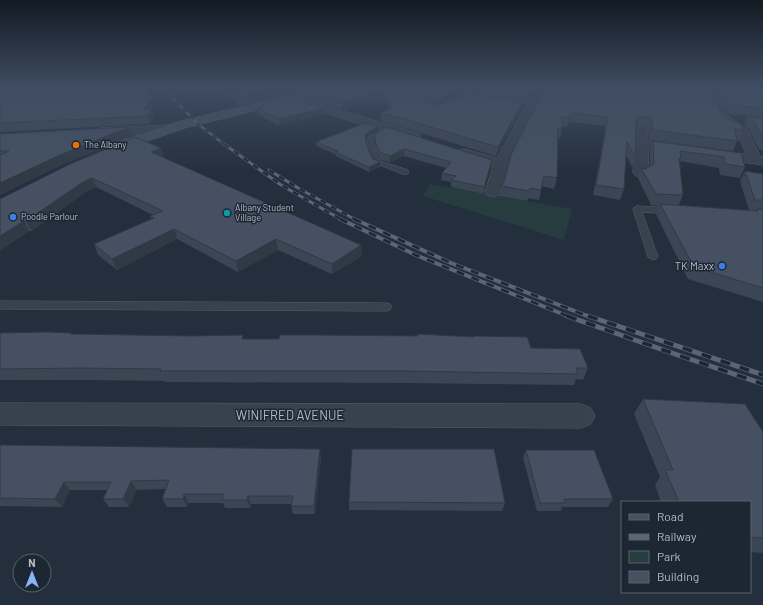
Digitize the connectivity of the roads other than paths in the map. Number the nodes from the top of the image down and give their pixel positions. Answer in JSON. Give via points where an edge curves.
{"nodes":[{"id":1,"x":227,"y":115,"type":"edge"},
{"id":2,"x":345,"y":115,"type":"edge"},
{"id":3,"x":523,"y":115,"type":"edge"},
{"id":4,"x":722,"y":117,"type":"joint"},
{"id":5,"x":750,"y":120,"type":"edge"},
{"id":6,"x":170,"y":129,"type":"junction"},
{"id":7,"x":389,"y":129,"type":"junction"},
{"id":8,"x":87,"y":133,"type":"edge"},
{"id":9,"x":426,"y":141,"type":"edge"},
{"id":10,"x":449,"y":148,"type":"edge"},
{"id":11,"x":100,"y":153,"type":"edge"},
{"id":12,"x":759,"y":161,"type":"edge"},
{"id":13,"x":502,"y":164,"type":"junction"},
{"id":14,"x":405,"y":172,"type":"dead end"},
{"id":15,"x":641,"y":173,"type":"dead end"},
{"id":16,"x":492,"y":192,"type":"dead end"},
{"id":17,"x":684,"y":211,"type":"edge"},
{"id":18,"x":653,"y":257,"type":"dead end"},
{"id":19,"x":0,"y":305,"type":"edge"},
{"id":20,"x":386,"y":307,"type":"dead end"},
{"id":21,"x":0,"y":414,"type":"edge"},
{"id":22,"x":581,"y":416,"type":"dead end"}],
"edges":[{"from":1,"to":6,"type":"street"},
{"from":2,"to":7,"type":"street"},
{"from":3,"to":13,"type":"street"},
{"from":4,"to":5,"type":"street"},
{"from":4,"to":12,"type":"street","via":[[742,130]]},
{"from":6,"to":8,"type":"street"},
{"from":6,"to":11,"type":"street"},
{"from":7,"to":9,"type":"street"},
{"from":7,"to":14,"type":"lane","via":[[370,139],[371,149],[377,162]]},
{"from":10,"to":13,"type":"street"},
{"from":12,"to":15,"type":"street","via":[[698,152],[641,137]]},
{"from":13,"to":16,"type":"street"},
{"from":17,"to":18,"type":"lane","via":[[637,209]]},
{"from":19,"to":20,"type":"lane"},
{"from":21,"to":22,"type":"street","name":"WINIFRED AVENUE"}]}
